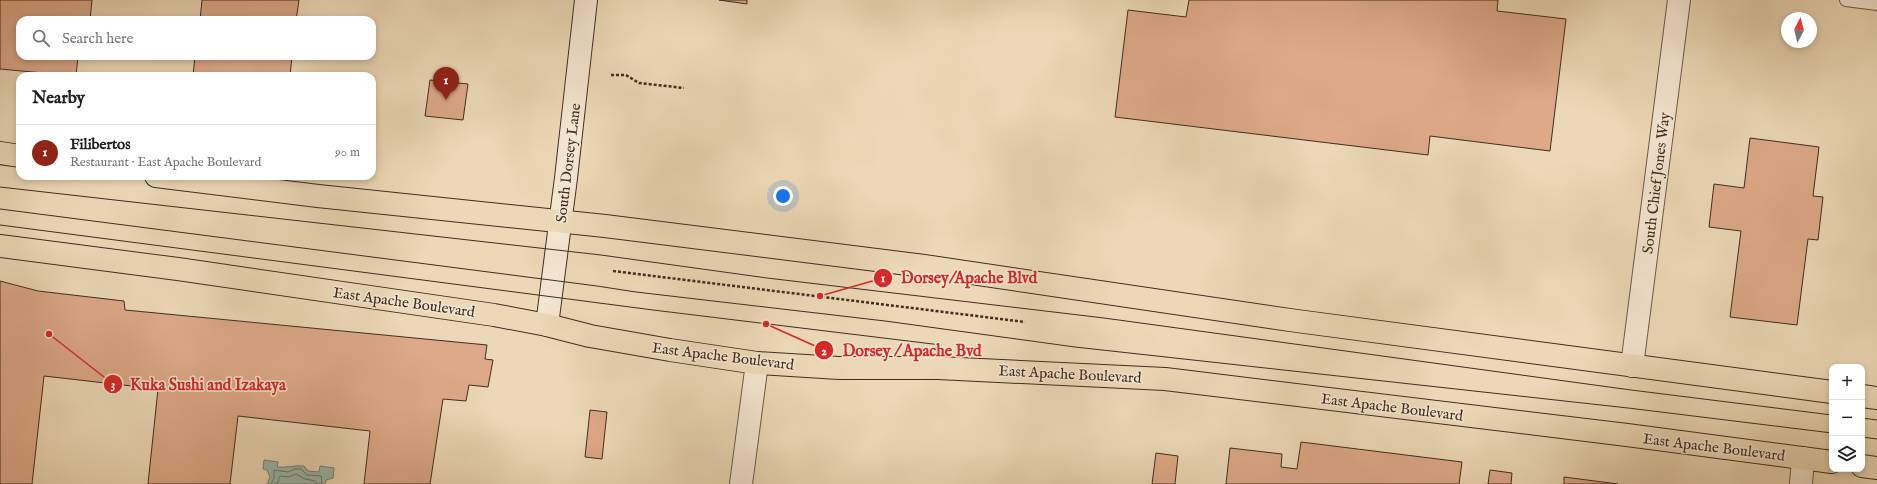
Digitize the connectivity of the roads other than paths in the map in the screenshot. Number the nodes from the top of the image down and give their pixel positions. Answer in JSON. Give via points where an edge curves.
{"nodes":[{"id":1,"x":586,"y":0,"type":"edge"},
{"id":2,"x":1679,"y":0,"type":"edge"},
{"id":3,"x":1846,"y":0,"type":"edge"},
{"id":4,"x":1877,"y":4,"type":"edge"},
{"id":5,"x":0,"y":153,"type":"edge"},
{"id":6,"x":16,"y":155,"type":"edge"},
{"id":7,"x":188,"y":180,"type":"edge"},
{"id":8,"x":560,"y":222,"type":"junction"},
{"id":9,"x":0,"y":246,"type":"edge"},
{"id":10,"x":547,"y":325,"type":"junction"},
{"id":11,"x":756,"y":363,"type":"junction"},
{"id":12,"x":1632,"y":366,"type":"junction"},
{"id":13,"x":1829,"y":392,"type":"edge"},
{"id":14,"x":1865,"y":396,"type":"edge"},
{"id":15,"x":1877,"y":398,"type":"edge"},
{"id":16,"x":1803,"y":458,"type":"junction"},
{"id":17,"x":1829,"y":462,"type":"edge"},
{"id":18,"x":1865,"y":466,"type":"edge"},
{"id":19,"x":1877,"y":468,"type":"edge"},
{"id":20,"x":741,"y":484,"type":"edge"},
{"id":21,"x":1801,"y":484,"type":"edge"}],
"edges":[{"from":1,"to":8,"type":"street","name":"South Dorsey Lane"},
{"from":2,"to":12,"type":"street","name":"South Chief Jones Way"},
{"from":3,"to":4,"type":"lane"},
{"from":5,"to":6,"type":"main road"},
{"from":7,"to":8,"type":"main road"},
{"from":8,"to":10,"type":"street","name":"South Dorsey Lane"},
{"from":8,"to":12,"type":"main road","via":[[924,266],[1227,312]]},
{"from":9,"to":10,"type":"main road","name":"East Apache Boulevard","via":[[226,276]]},
{"from":10,"to":11,"type":"main road","name":"East Apache Boulevard","via":[[605,338]]},
{"from":11,"to":16,"type":"main road","name":"East Apache Boulevard","via":[[839,368],[938,368],[1165,379]]},
{"from":11,"to":20,"type":"street"},
{"from":12,"to":13,"type":"main road"},
{"from":14,"to":15,"type":"main road"},
{"from":16,"to":17,"type":"main road","name":"East Apache Boulevard"},
{"from":16,"to":21,"type":"street"},
{"from":18,"to":19,"type":"main road"}]}
